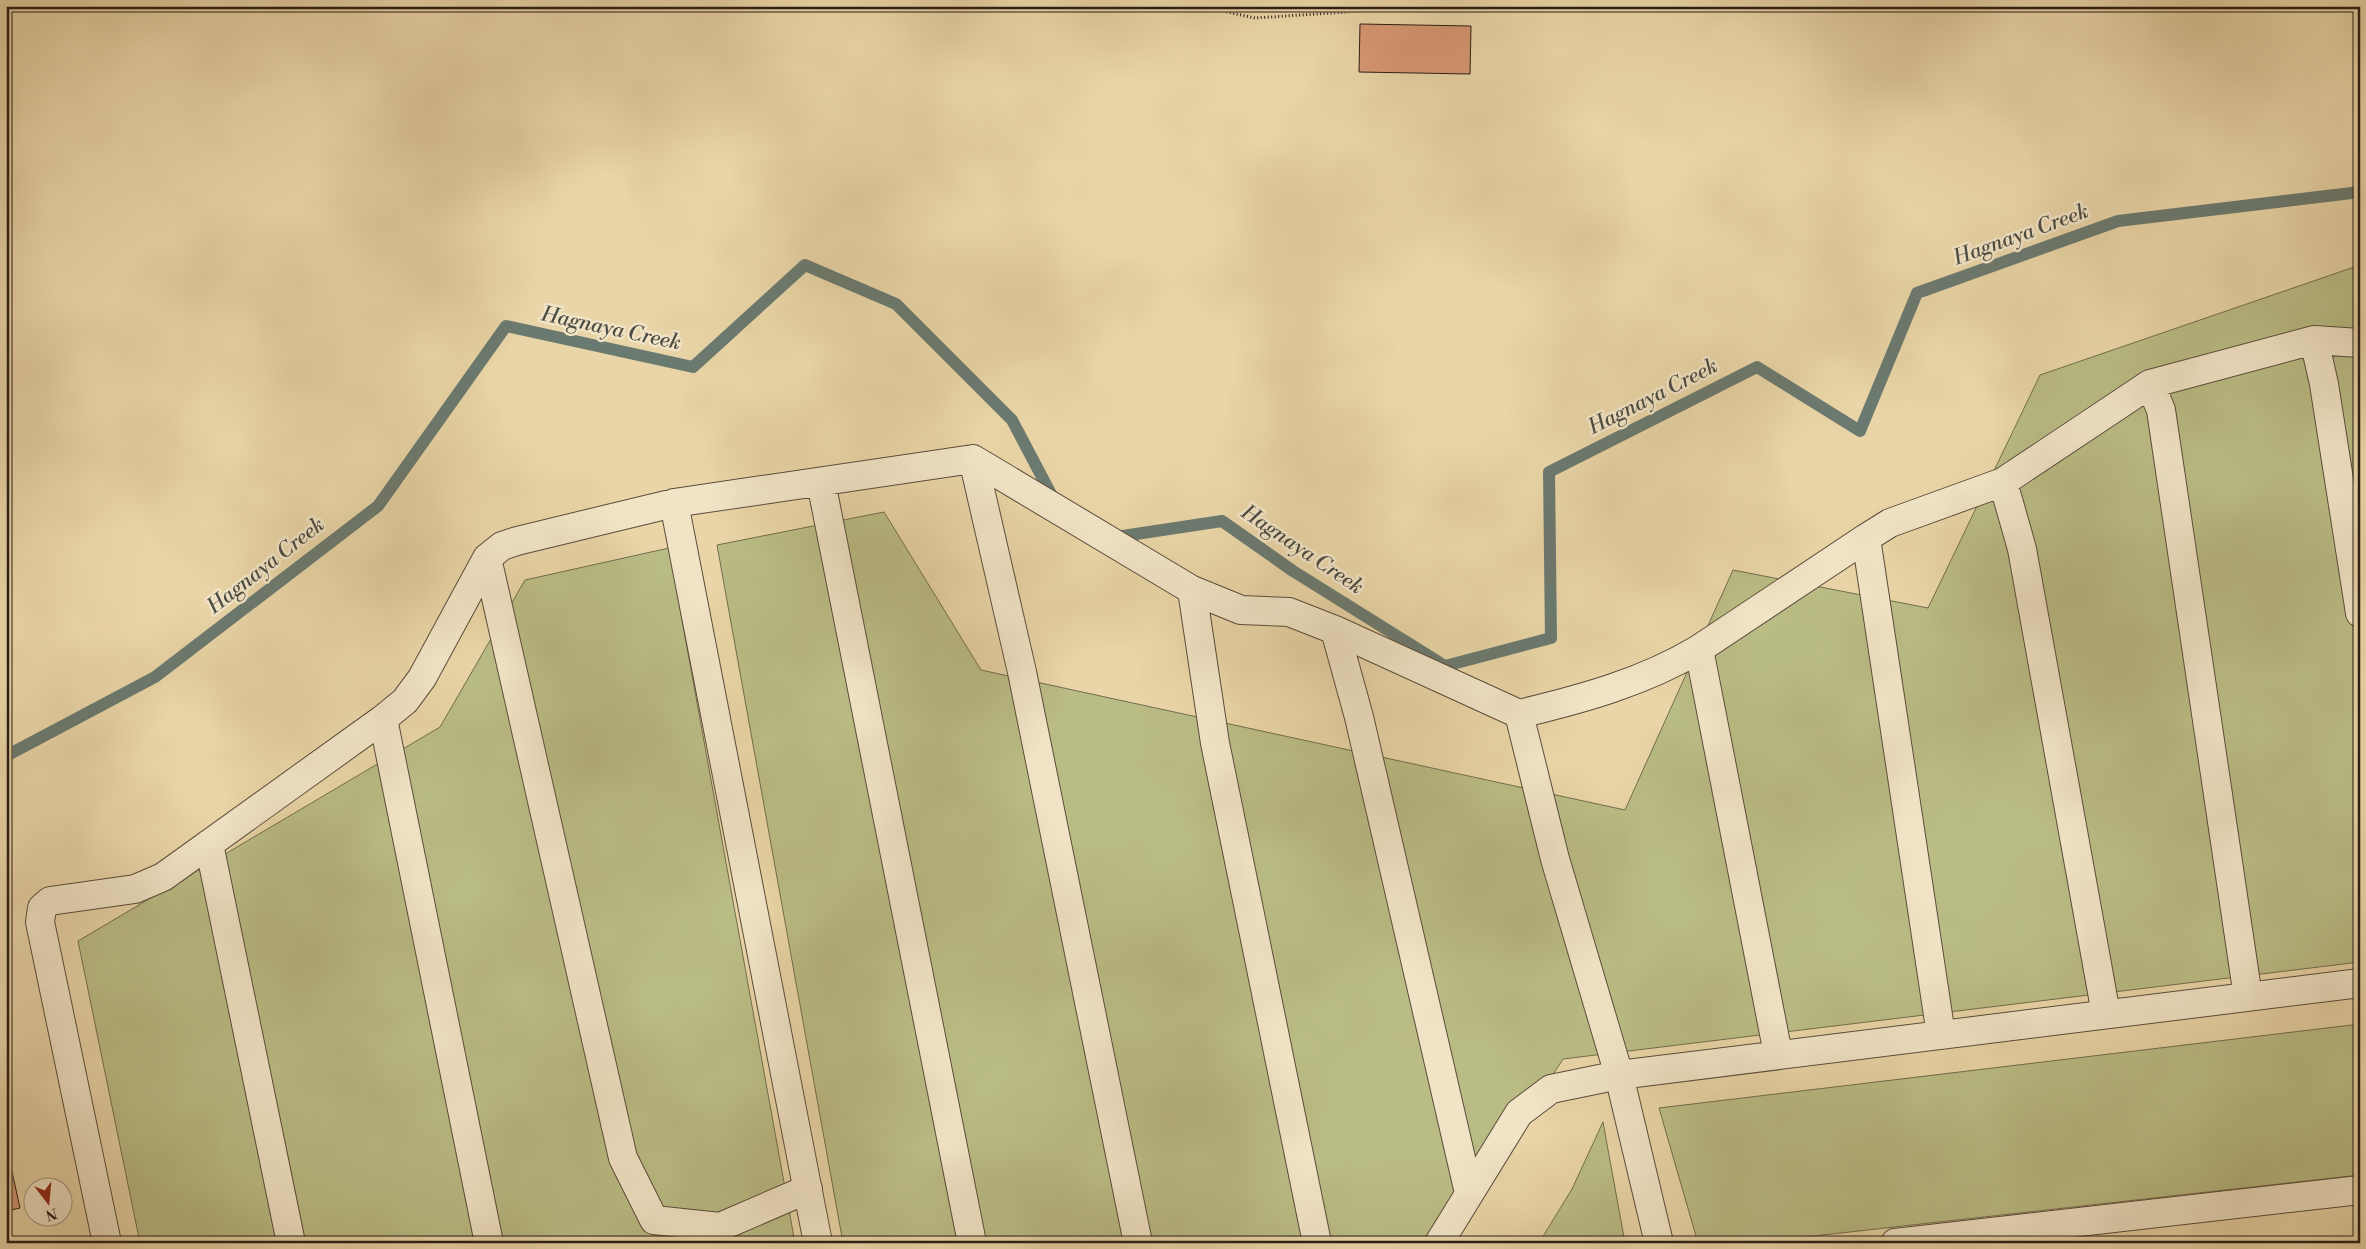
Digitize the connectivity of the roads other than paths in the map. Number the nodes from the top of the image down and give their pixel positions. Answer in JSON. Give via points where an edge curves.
{"nodes":[{"id":1,"x":2314,"y":340,"type":"junction"},
{"id":2,"x":2360,"y":343,"type":"edge"},
{"id":3,"x":2150,"y":384,"type":"junction"},
{"id":4,"x":973,"y":459,"type":"junction"},
{"id":5,"x":821,"y":482,"type":"junction"},
{"id":6,"x":2003,"y":482,"type":"junction"},
{"id":7,"x":674,"y":504,"type":"junction"},
{"id":8,"x":1866,"y":538,"type":"junction"},
{"id":9,"x":487,"y":558,"type":"junction"},
{"id":10,"x":1192,"y":590,"type":"junction"},
{"id":11,"x":2360,"y":613,"type":"edge"},
{"id":12,"x":1335,"y":630,"type":"junction"},
{"id":13,"x":1699,"y":649,"type":"junction"},
{"id":14,"x":1519,"y":714,"type":"junction"},
{"id":15,"x":383,"y":719,"type":"junction"},
{"id":16,"x":209,"y":844,"type":"junction"},
{"id":17,"x":2360,"y":983,"type":"edge"},
{"id":18,"x":2248,"y":997,"type":"junction"},
{"id":19,"x":2106,"y":1014,"type":"junction"},
{"id":20,"x":1941,"y":1035,"type":"junction"},
{"id":21,"x":1778,"y":1054,"type":"junction"},
{"id":22,"x":1619,"y":1075,"type":"junction"},
{"id":23,"x":808,"y":1189,"type":"junction"},
{"id":24,"x":2360,"y":1190,"type":"edge"},
{"id":25,"x":1470,"y":1193,"type":"junction"},
{"id":26,"x":107,"y":1243,"type":"edge"},
{"id":27,"x":290,"y":1243,"type":"edge"},
{"id":28,"x":489,"y":1243,"type":"edge"},
{"id":29,"x":818,"y":1243,"type":"edge"},
{"id":30,"x":972,"y":1243,"type":"edge"},
{"id":31,"x":1138,"y":1243,"type":"edge"},
{"id":32,"x":1317,"y":1243,"type":"edge"},
{"id":33,"x":1439,"y":1243,"type":"edge"},
{"id":34,"x":1659,"y":1243,"type":"edge"},
{"id":35,"x":1895,"y":1243,"type":"edge"}],
"edges":[{"from":1,"to":2,"type":"street"},
{"from":1,"to":3,"type":"street"},
{"from":1,"to":11,"type":"street","via":[[2324,384]]},
{"from":3,"to":6,"type":"street"},
{"from":3,"to":18,"type":"street","via":[[2161,410]]},
{"from":4,"to":5,"type":"street"},
{"from":4,"to":10,"type":"street"},
{"from":4,"to":31,"type":"street","via":[[1022,672]]},
{"from":5,"to":7,"type":"street"},
{"from":5,"to":30,"type":"street"},
{"from":6,"to":8,"type":"street","via":[[1890,523]]},
{"from":6,"to":19,"type":"street","via":[[2022,549]]},
{"from":7,"to":9,"type":"street","via":[[517,541],[502,546]]},
{"from":7,"to":23,"type":"street"},
{"from":8,"to":13,"type":"street"},
{"from":8,"to":20,"type":"street"},
{"from":9,"to":15,"type":"street","via":[[422,678],[405,701]]},
{"from":9,"to":23,"type":"street","via":[[623,1158],[654,1220],[720,1227]]},
{"from":10,"to":12,"type":"street","via":[[1241,610],[1289,612]]},
{"from":10,"to":32,"type":"street","via":[[1215,743]]},
{"from":12,"to":14,"type":"street"},
{"from":12,"to":25,"type":"street","via":[[1359,716]]},
{"from":13,"to":14,"type":"street","via":[[1670,666],[1584,698]]},
{"from":13,"to":21,"type":"street"},
{"from":14,"to":22,"type":"street","via":[[1555,859]]},
{"from":15,"to":16,"type":"street"},
{"from":15,"to":28,"type":"street"},
{"from":16,"to":26,"type":"street","via":[[163,877],[135,889],[50,901],[42,908],[40,922]]},
{"from":16,"to":27,"type":"street"},
{"from":17,"to":18,"type":"street"},
{"from":18,"to":19,"type":"street"},
{"from":19,"to":20,"type":"street"},
{"from":20,"to":21,"type":"street"},
{"from":21,"to":22,"type":"street"},
{"from":22,"to":25,"type":"street","via":[[1551,1089],[1518,1113]]},
{"from":22,"to":34,"type":"street"},
{"from":23,"to":29,"type":"street"},
{"from":24,"to":35,"type":"street"},
{"from":25,"to":33,"type":"street"}]}
